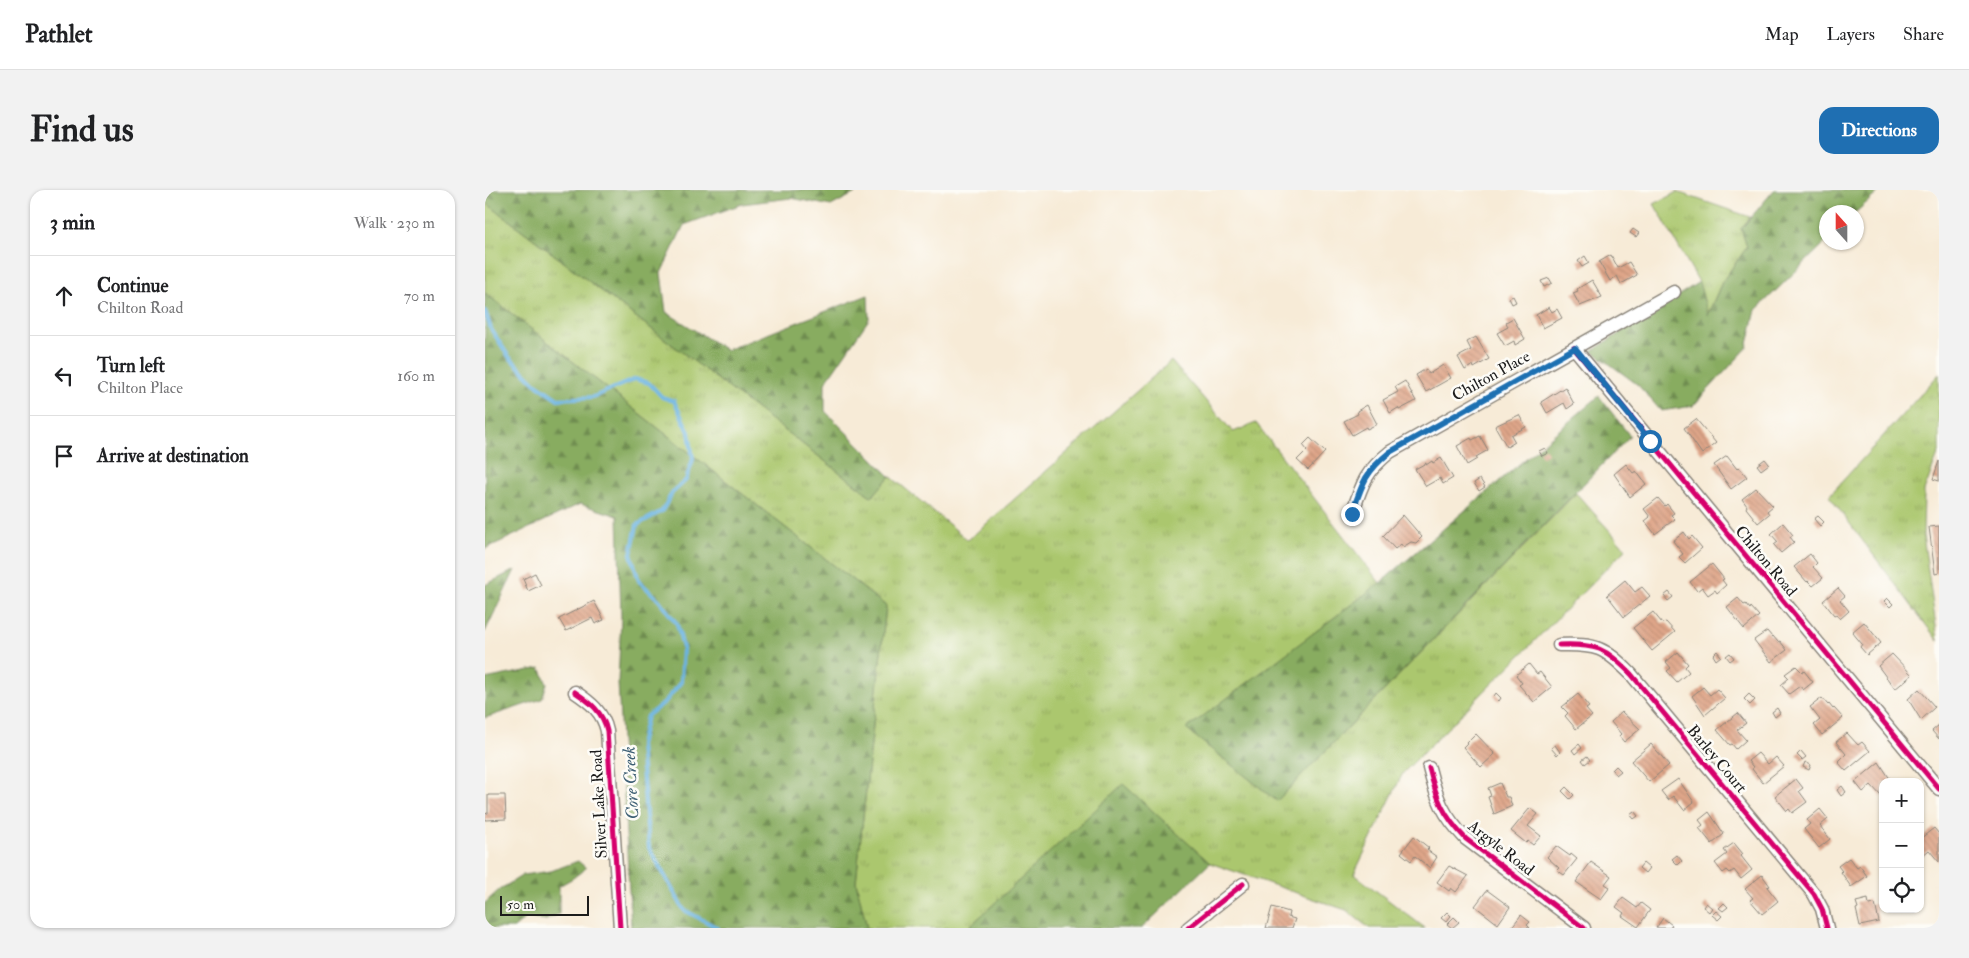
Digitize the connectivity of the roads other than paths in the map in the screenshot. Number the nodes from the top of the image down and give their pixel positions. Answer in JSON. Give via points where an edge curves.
{"nodes":[{"id":1,"x":1674,"y":292,"type":"dead end"},
{"id":2,"x":1575,"y":348,"type":"junction"},
{"id":3,"x":1352,"y":514,"type":"dead end"},
{"id":4,"x":1559,"y":645,"type":"dead end"},
{"id":5,"x":575,"y":692,"type":"dead end"},
{"id":6,"x":1429,"y":768,"type":"dead end"},
{"id":7,"x":1939,"y":789,"type":"edge"},
{"id":8,"x":1243,"y":884,"type":"dead end"},
{"id":9,"x":619,"y":928,"type":"edge"},
{"id":10,"x":1188,"y":928,"type":"edge"},
{"id":11,"x":1585,"y":928,"type":"edge"},
{"id":12,"x":1827,"y":928,"type":"edge"}],
"edges":[{"from":1,"to":2,"type":"street","name":"Chilton Place"},
{"from":2,"to":3,"type":"street","name":"Chilton Place","via":[[1390,452],[1369,471]]},
{"from":2,"to":7,"type":"street","name":"Chilton Road"},
{"from":4,"to":12,"type":"street","name":"Barley Court","via":[[1595,646],[1631,674],[1814,894]]},
{"from":5,"to":9,"type":"street","name":"Silver Lake Road","via":[[594,706],[607,731]]},
{"from":6,"to":11,"type":"street","name":"Argyle Road","via":[[1442,810],[1466,839]]},
{"from":8,"to":10,"type":"street"}]}
